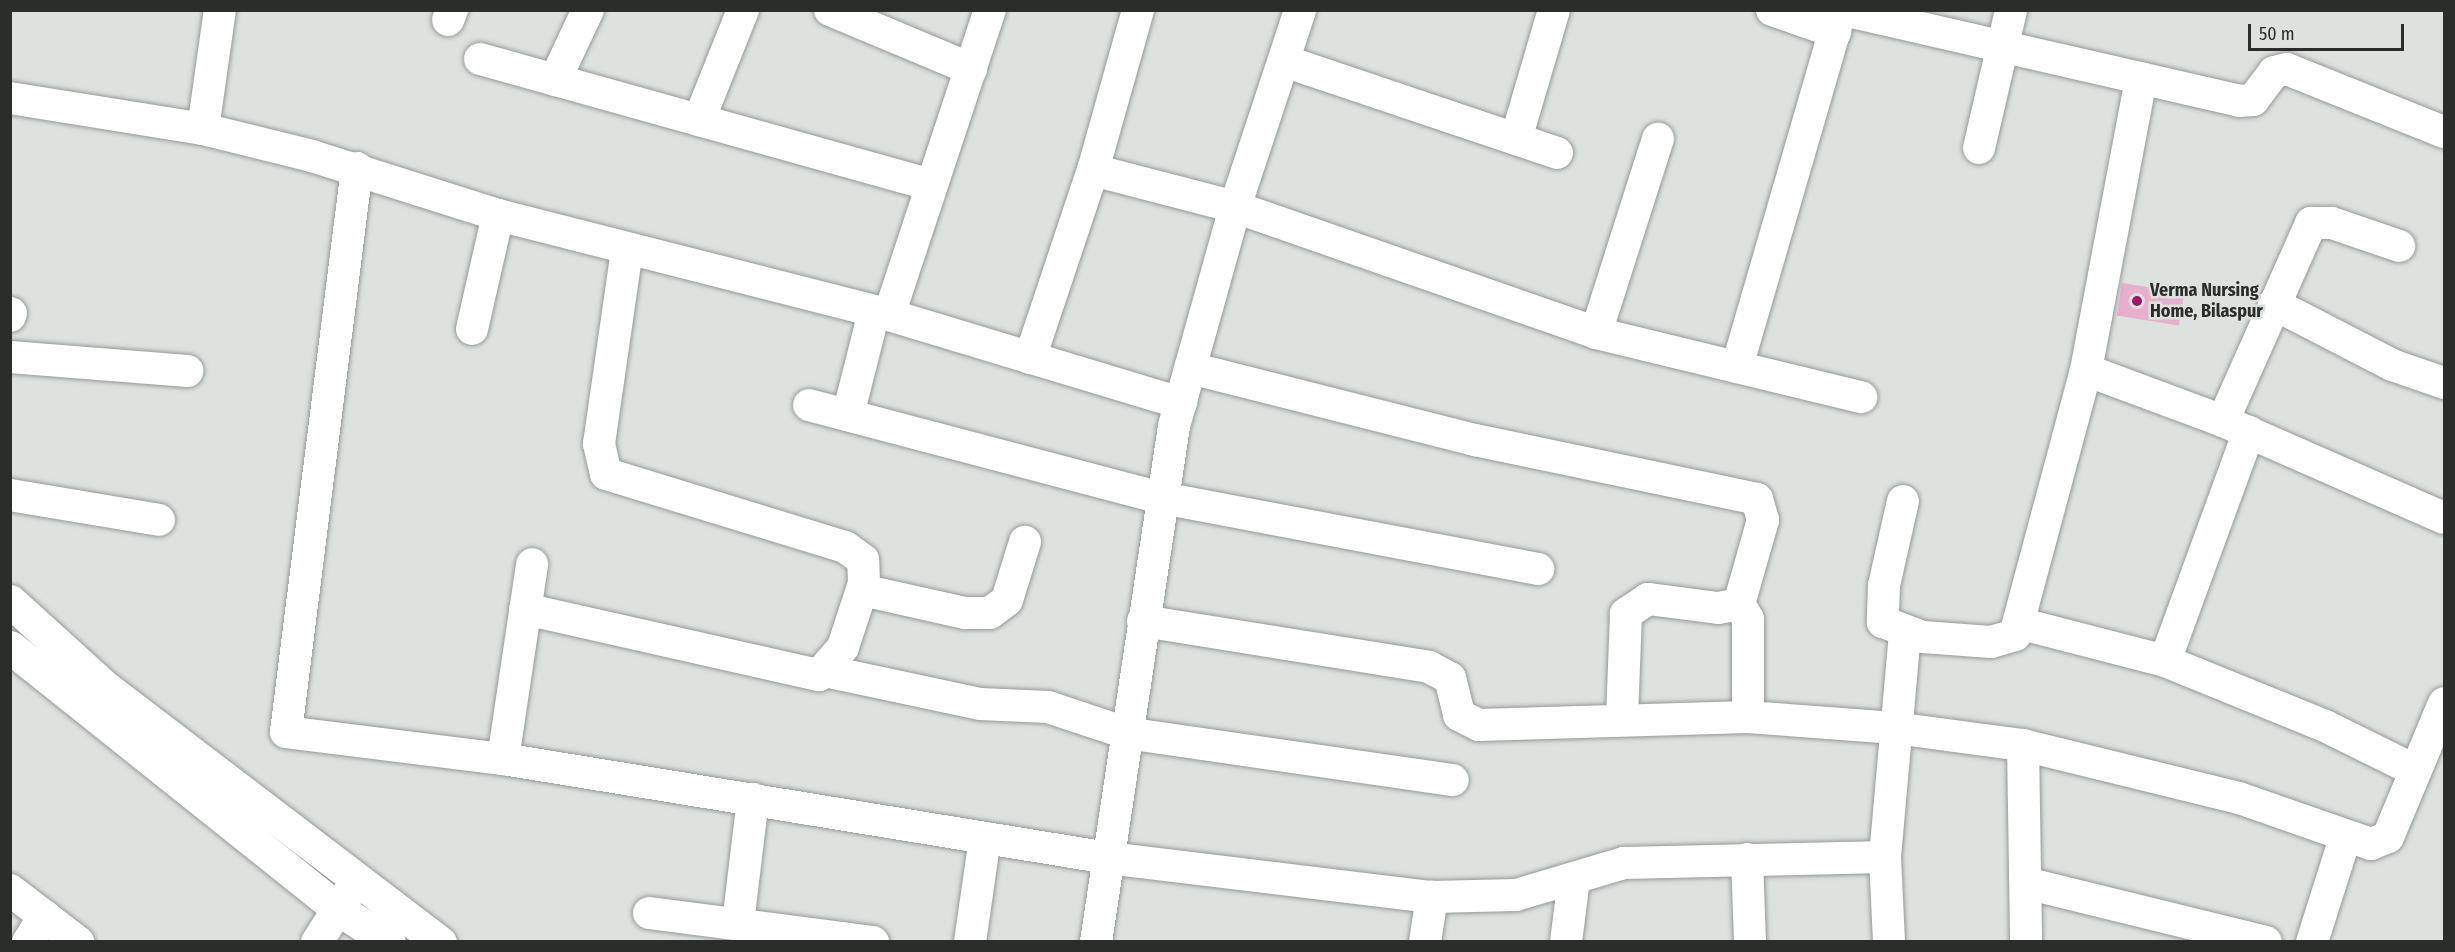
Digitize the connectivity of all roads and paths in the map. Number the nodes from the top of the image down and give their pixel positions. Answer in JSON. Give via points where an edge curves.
{"nodes":[{"id":1,"x":220,"y":10,"type":"edge"},
{"id":2,"x":588,"y":10,"type":"edge"},
{"id":3,"x":743,"y":10,"type":"edge"},
{"id":4,"x":830,"y":10,"type":"edge"},
{"id":5,"x":990,"y":10,"type":"edge"},
{"id":6,"x":1138,"y":10,"type":"edge"},
{"id":7,"x":1300,"y":10,"type":"edge"},
{"id":8,"x":1554,"y":10,"type":"edge"},
{"id":9,"x":1772,"y":10,"type":"edge"},
{"id":10,"x":2011,"y":10,"type":"edge"},
{"id":11,"x":1839,"y":18,"type":"edge"},
{"id":12,"x":2001,"y":46,"type":"junction"},
{"id":13,"x":480,"y":59,"type":"dead end"},
{"id":14,"x":1284,"y":61,"type":"junction"},
{"id":15,"x":971,"y":69,"type":"junction"},
{"id":16,"x":2141,"y":78,"type":"junction"},
{"id":17,"x":555,"y":80,"type":"junction"},
{"id":18,"x":10,"y":98,"type":"edge"},
{"id":19,"x":699,"y":120,"type":"junction"},
{"id":20,"x":203,"y":129,"type":"junction"},
{"id":21,"x":2445,"y":132,"type":"edge"},
{"id":22,"x":1516,"y":139,"type":"junction"},
{"id":23,"x":1658,"y":139,"type":"dead end"},
{"id":24,"x":1979,"y":148,"type":"dead end"},
{"id":25,"x":1557,"y":153,"type":"dead end"},
{"id":26,"x":357,"y":168,"type":"junction"},
{"id":27,"x":1093,"y":170,"type":"junction"},
{"id":28,"x":931,"y":185,"type":"junction"},
{"id":29,"x":1235,"y":207,"type":"junction"},
{"id":30,"x":498,"y":215,"type":"junction"},
{"id":31,"x":2399,"y":246,"type":"dead end"},
{"id":32,"x":627,"y":249,"type":"junction"},
{"id":33,"x":2274,"y":304,"type":"junction"},
{"id":34,"x":881,"y":314,"type":"junction"},
{"id":35,"x":472,"y":329,"type":"dead end"},
{"id":36,"x":1596,"y":333,"type":"junction"},
{"id":37,"x":10,"y":357,"type":"edge"},
{"id":38,"x":1030,"y":358,"type":"junction"},
{"id":39,"x":1737,"y":367,"type":"junction"},
{"id":40,"x":1190,"y":368,"type":"junction"},
{"id":41,"x":187,"y":370,"type":"dead end"},
{"id":42,"x":2086,"y":370,"type":"junction"},
{"id":43,"x":2445,"y":383,"type":"edge"},
{"id":44,"x":1861,"y":397,"type":"dead end"},
{"id":45,"x":1181,"y":403,"type":"junction"},
{"id":46,"x":809,"y":405,"type":"dead end"},
{"id":47,"x":848,"y":415,"type":"junction"},
{"id":48,"x":2236,"y":427,"type":"junction"},
{"id":49,"x":10,"y":495,"type":"edge"},
{"id":50,"x":1162,"y":498,"type":"junction"},
{"id":51,"x":1903,"y":501,"type":"dead end"},
{"id":52,"x":2442,"y":509,"type":"edge"},
{"id":53,"x":159,"y":520,"type":"dead end"},
{"id":54,"x":1025,"y":542,"type":"dead end"},
{"id":55,"x":532,"y":564,"type":"dead end"},
{"id":56,"x":1538,"y":569,"type":"dead end"},
{"id":57,"x":862,"y":590,"type":"junction"},
{"id":58,"x":10,"y":601,"type":"edge"},
{"id":59,"x":1739,"y":604,"type":"junction"},
{"id":60,"x":525,"y":609,"type":"junction"},
{"id":61,"x":1143,"y":621,"type":"junction"},
{"id":62,"x":2022,"y":624,"type":"junction"},
{"id":63,"x":1905,"y":634,"type":"junction"},
{"id":64,"x":10,"y":647,"type":"edge"},
{"id":65,"x":2165,"y":661,"type":"junction"},
{"id":66,"x":825,"y":671,"type":"junction"},
{"id":67,"x":2445,"y":703,"type":"edge"},
{"id":68,"x":1748,"y":717,"type":"junction"},
{"id":69,"x":1622,"y":718,"type":"junction"},
{"id":70,"x":1895,"y":728,"type":"junction"},
{"id":71,"x":1126,"y":733,"type":"junction"},
{"id":72,"x":2024,"y":746,"type":"junction"},
{"id":73,"x":503,"y":759,"type":"junction"},
{"id":74,"x":2414,"y":770,"type":"junction"},
{"id":75,"x":1453,"y":780,"type":"dead end"},
{"id":76,"x":753,"y":799,"type":"junction"},
{"id":77,"x":985,"y":838,"type":"junction"},
{"id":78,"x":2345,"y":838,"type":"junction"},
{"id":79,"x":1885,"y":857,"type":"junction"},
{"id":80,"x":1108,"y":858,"type":"junction"},
{"id":81,"x":1747,"y":859,"type":"junction"},
{"id":82,"x":1574,"y":879,"type":"junction"},
{"id":83,"x":357,"y":880,"type":"junction"},
{"id":84,"x":2026,"y":883,"type":"junction"},
{"id":85,"x":10,"y":890,"type":"edge"},
{"id":86,"x":1432,"y":897,"type":"junction"},
{"id":87,"x":337,"y":908,"type":"junction"},
{"id":88,"x":649,"y":913,"type":"dead end"},
{"id":89,"x":738,"y":923,"type":"junction"},
{"id":90,"x":36,"y":929,"type":"edge"},
{"id":91,"x":78,"y":942,"type":"edge"},
{"id":92,"x":317,"y":942,"type":"edge"},
{"id":93,"x":389,"y":942,"type":"edge"},
{"id":94,"x":440,"y":942,"type":"edge"},
{"id":95,"x":873,"y":942,"type":"edge"},
{"id":96,"x":970,"y":942,"type":"edge"},
{"id":97,"x":1096,"y":942,"type":"edge"},
{"id":98,"x":1425,"y":942,"type":"edge"},
{"id":99,"x":1566,"y":942,"type":"edge"},
{"id":100,"x":1750,"y":942,"type":"edge"},
{"id":101,"x":1889,"y":942,"type":"edge"},
{"id":102,"x":2026,"y":942,"type":"edge"},
{"id":103,"x":2266,"y":942,"type":"edge"},
{"id":104,"x":2312,"y":942,"type":"edge"}],
"edges":[{"from":1,"to":20,"type":"street"},
{"from":2,"to":17,"type":"street"},
{"from":3,"to":19,"type":"street"},
{"from":4,"to":15,"type":"street"},
{"from":5,"to":15,"type":"street"},
{"from":6,"to":27,"type":"street"},
{"from":7,"to":14,"type":"street"},
{"from":8,"to":22,"type":"street"},
{"from":9,"to":11,"type":"street"},
{"from":10,"to":12,"type":"street"},
{"from":11,"to":12,"type":"street"},
{"from":11,"to":39,"type":"street"},
{"from":12,"to":16,"type":"street"},
{"from":12,"to":24,"type":"street"},
{"from":13,"to":17,"type":"street"},
{"from":14,"to":22,"type":"street"},
{"from":14,"to":29,"type":"street"},
{"from":15,"to":28,"type":"street"},
{"from":16,"to":21,"type":"street","via":[[2246,102],[2261,94],[2274,72],[2287,69]]},
{"from":16,"to":42,"type":"street"},
{"from":17,"to":19,"type":"street"},
{"from":18,"to":20,"type":"street"},
{"from":19,"to":28,"type":"street"},
{"from":20,"to":26,"type":"street"},
{"from":22,"to":25,"type":"street"},
{"from":23,"to":36,"type":"street"},
{"from":26,"to":30,"type":"street"},
{"from":26,"to":73,"type":"street","via":[[286,732]]},
{"from":27,"to":29,"type":"street"},
{"from":27,"to":38,"type":"street"},
{"from":28,"to":34,"type":"street"},
{"from":29,"to":36,"type":"street"},
{"from":29,"to":40,"type":"street"},
{"from":30,"to":32,"type":"street"},
{"from":30,"to":35,"type":"street"},
{"from":31,"to":33,"type":"street","via":[[2332,223],[2311,223]]},
{"from":32,"to":34,"type":"street"},
{"from":32,"to":57,"type":"street","via":[[599,444],[606,474],[845,547],[863,560]]},
{"from":33,"to":43,"type":"street","via":[[2392,365]]},
{"from":33,"to":48,"type":"street"},
{"from":34,"to":38,"type":"street"},
{"from":34,"to":47,"type":"street"},
{"from":36,"to":39,"type":"street"},
{"from":37,"to":41,"type":"street"},
{"from":38,"to":45,"type":"street"},
{"from":39,"to":44,"type":"street"},
{"from":40,"to":45,"type":"street"},
{"from":40,"to":59,"type":"street","via":[[1475,440],[1750,496],[1762,504],[1763,520]]},
{"from":42,"to":48,"type":"street"},
{"from":42,"to":62,"type":"street"},
{"from":45,"to":50,"type":"street"},
{"from":46,"to":47,"type":"street"},
{"from":47,"to":50,"type":"street"},
{"from":48,"to":52,"type":"street"},
{"from":48,"to":65,"type":"street"},
{"from":49,"to":53,"type":"street"},
{"from":50,"to":56,"type":"street"},
{"from":50,"to":61,"type":"street"},
{"from":51,"to":63,"type":"street","via":[[1881,612],[1889,628]]},
{"from":54,"to":57,"type":"street","via":[[1007,600],[990,613],[964,613]]},
{"from":55,"to":60,"type":"street"},
{"from":57,"to":66,"type":"street","via":[[843,647]]},
{"from":58,"to":83,"type":"main road","via":[[106,688]]},
{"from":59,"to":68,"type":"street","via":[[1748,619]]},
{"from":59,"to":69,"type":"street","via":[[1718,608],[1648,599],[1631,605],[1624,629]]},
{"from":60,"to":66,"type":"street","via":[[791,672]]},
{"from":60,"to":73,"type":"street"},
{"from":61,"to":69,"type":"street","via":[[1429,667],[1450,678],[1459,715],[1479,726]]},
{"from":61,"to":71,"type":"street"},
{"from":62,"to":63,"type":"street","via":[[2004,641]]},
{"from":62,"to":65,"type":"street"},
{"from":63,"to":70,"type":"street"},
{"from":64,"to":87,"type":"main road"},
{"from":65,"to":74,"type":"street","via":[[2325,726]]},
{"from":66,"to":71,"type":"street","via":[[980,704],[1048,706]]},
{"from":67,"to":74,"type":"street"},
{"from":68,"to":69,"type":"street"},
{"from":68,"to":70,"type":"street"},
{"from":70,"to":72,"type":"street"},
{"from":70,"to":79,"type":"street"},
{"from":71,"to":75,"type":"street"},
{"from":71,"to":80,"type":"street"},
{"from":72,"to":78,"type":"street","via":[[2239,798]]},
{"from":72,"to":84,"type":"street"},
{"from":73,"to":76,"type":"street"},
{"from":74,"to":78,"type":"street","via":[[2388,837],[2371,844]]},
{"from":76,"to":77,"type":"street"},
{"from":76,"to":89,"type":"street"},
{"from":77,"to":80,"type":"street"},
{"from":77,"to":96,"type":"street"},
{"from":78,"to":104,"type":"street"},
{"from":79,"to":81,"type":"street"},
{"from":79,"to":101,"type":"street"},
{"from":80,"to":86,"type":"street"},
{"from":80,"to":97,"type":"street"},
{"from":81,"to":82,"type":"street","via":[[1624,863]]},
{"from":81,"to":100,"type":"street"},
{"from":82,"to":86,"type":"street","via":[[1516,895]]},
{"from":82,"to":99,"type":"street"},
{"from":83,"to":87,"type":"street"},
{"from":83,"to":94,"type":"main road"},
{"from":84,"to":102,"type":"street"},
{"from":84,"to":103,"type":"street"},
{"from":85,"to":90,"type":"street"},
{"from":86,"to":98,"type":"street"},
{"from":87,"to":92,"type":"street"},
{"from":87,"to":93,"type":"main road"},
{"from":88,"to":89,"type":"street"},
{"from":89,"to":95,"type":"street"},
{"from":90,"to":91,"type":"street"}]}
